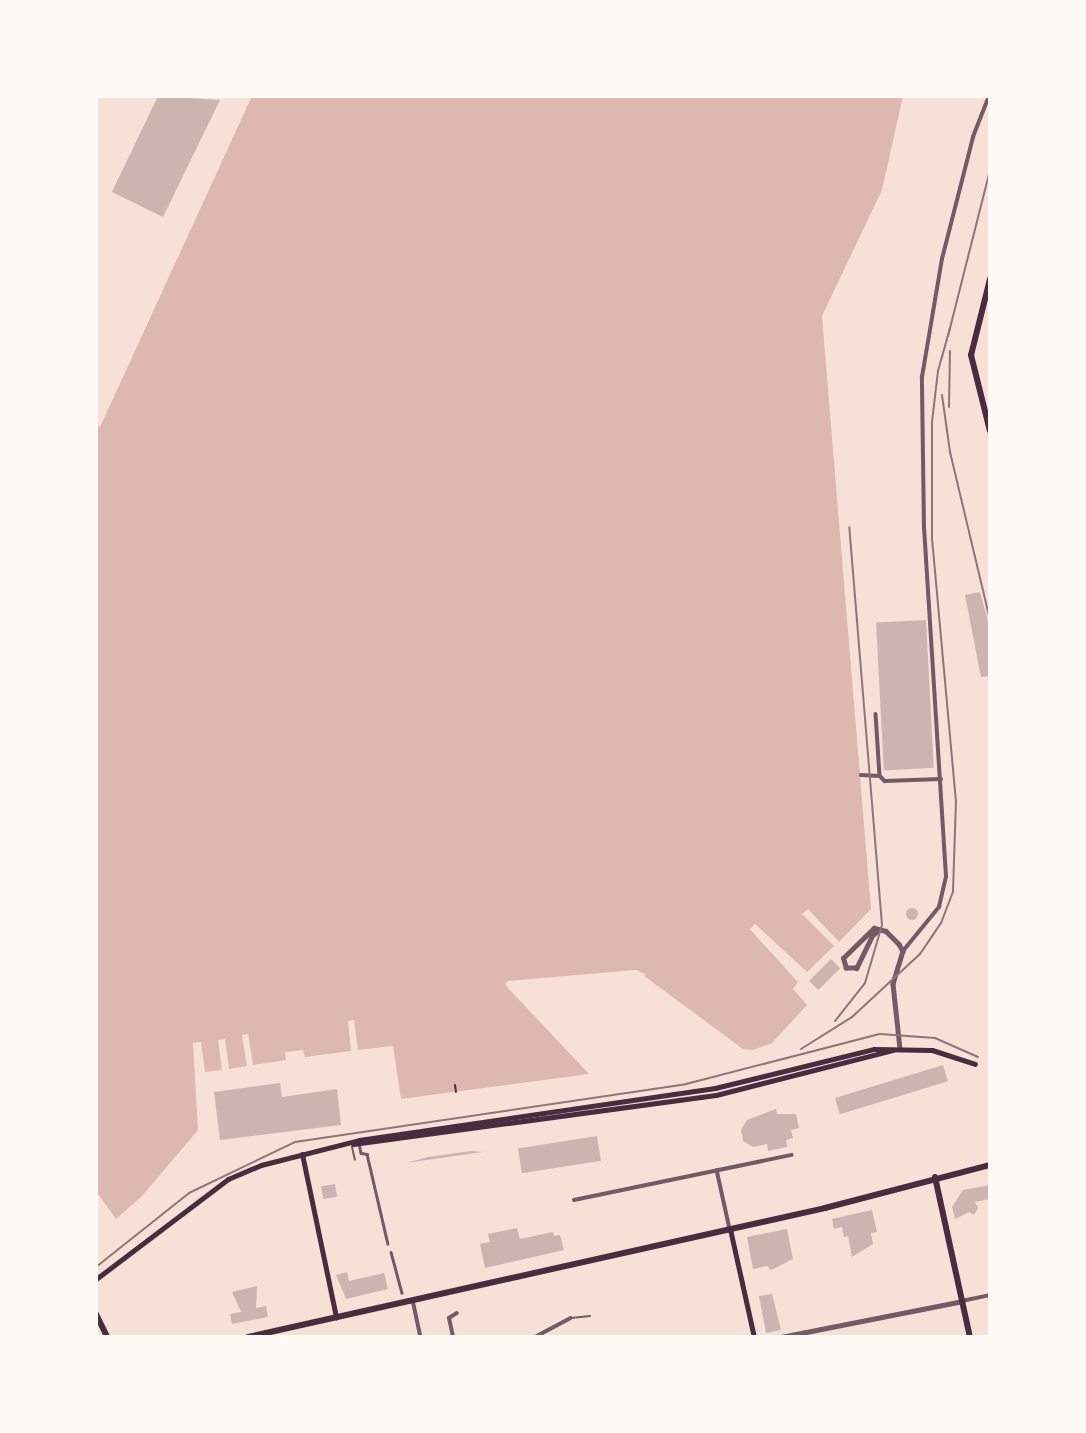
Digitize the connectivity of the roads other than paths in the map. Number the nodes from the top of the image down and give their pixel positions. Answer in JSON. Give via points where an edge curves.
{"nodes":[{"id":1,"x":989,"y":96,"type":"edge"},
{"id":2,"x":990,"y":279,"type":"edge"},
{"id":3,"x":990,"y":431,"type":"edge"},
{"id":4,"x":876,"y":714,"type":"dead end"},
{"id":5,"x":861,"y":775,"type":"dead end"},
{"id":6,"x":880,"y":776,"type":"junction"},
{"id":7,"x":941,"y":779,"type":"junction"},
{"id":8,"x":880,"y":930,"type":"junction"},
{"id":9,"x":903,"y":951,"type":"junction"},
{"id":10,"x":900,"y":1048,"type":"junction"},
{"id":11,"x":975,"y":1064,"type":"dead end"},
{"id":12,"x":359,"y":1142,"type":"junction"},
{"id":13,"x":352,"y":1144,"type":"junction"},
{"id":14,"x":302,"y":1154,"type":"junction"},
{"id":15,"x":791,"y":1155,"type":"dead end"},
{"id":16,"x":355,"y":1160,"type":"dead end"},
{"id":17,"x":990,"y":1165,"type":"edge"},
{"id":18,"x":717,"y":1170,"type":"junction"},
{"id":19,"x":935,"y":1177,"type":"junction"},
{"id":20,"x":574,"y":1200,"type":"dead end"},
{"id":21,"x":730,"y":1229,"type":"junction"},
{"id":22,"x":388,"y":1244,"type":"dead end"},
{"id":23,"x":391,"y":1252,"type":"dead end"},
{"id":24,"x":96,"y":1279,"type":"edge"},
{"id":25,"x":402,"y":1293,"type":"dead end"},
{"id":26,"x":990,"y":1296,"type":"edge"},
{"id":27,"x":413,"y":1300,"type":"junction"},
{"id":28,"x":962,"y":1301,"type":"junction"},
{"id":29,"x":457,"y":1313,"type":"dead end"},
{"id":30,"x":96,"y":1314,"type":"edge"},
{"id":31,"x":336,"y":1317,"type":"junction"},
{"id":32,"x":590,"y":1317,"type":"dead end"},
{"id":33,"x":570,"y":1318,"type":"joint"},
{"id":34,"x":253,"y":1336,"type":"edge"},
{"id":35,"x":107,"y":1337,"type":"edge"},
{"id":36,"x":421,"y":1337,"type":"edge"},
{"id":37,"x":453,"y":1337,"type":"edge"},
{"id":38,"x":535,"y":1337,"type":"edge"},
{"id":39,"x":754,"y":1337,"type":"edge"},
{"id":40,"x":781,"y":1337,"type":"edge"},
{"id":41,"x":970,"y":1337,"type":"edge"}],
"edges":[{"from":1,"to":7,"type":"street","via":[[973,137],[942,260],[921,394]]},
{"from":2,"to":3,"type":"main road","via":[[971,355]]},
{"from":4,"to":6,"type":"street"},
{"from":5,"to":6,"type":"street"},
{"from":6,"to":7,"type":"street","via":[[885,781]]},
{"from":7,"to":9,"type":"street","via":[[943,896],[936,913]]},
{"from":8,"to":8,"type":"street","via":[[868,931],[846,953],[846,968],[857,968],[873,934]]},
{"from":8,"to":9,"type":"street","via":[[893,937]]},
{"from":9,"to":10,"type":"street","via":[[893,981]]},
{"from":10,"to":11,"type":"main road","via":[[942,1052]]},
{"from":10,"to":12,"type":"main road","via":[[874,1049],[659,1097]]},
{"from":12,"to":13,"type":"main road"},
{"from":12,"to":22,"type":"street","via":[[361,1153],[367,1154]]},
{"from":13,"to":14,"type":"main road"},
{"from":13,"to":16,"type":"lane"},
{"from":14,"to":24,"type":"main road","via":[[215,1187]]},
{"from":14,"to":31,"type":"main road"},
{"from":15,"to":18,"type":"street"},
{"from":17,"to":19,"type":"main road"},
{"from":18,"to":20,"type":"street"},
{"from":18,"to":21,"type":"street"},
{"from":19,"to":21,"type":"main road"},
{"from":19,"to":28,"type":"main road"},
{"from":21,"to":27,"type":"main road"},
{"from":21,"to":39,"type":"main road"},
{"from":23,"to":25,"type":"street"},
{"from":26,"to":28,"type":"street"},
{"from":27,"to":31,"type":"main road"},
{"from":27,"to":36,"type":"street"},
{"from":28,"to":40,"type":"street"},
{"from":28,"to":41,"type":"main road"},
{"from":29,"to":37,"type":"street","via":[[449,1318]]},
{"from":30,"to":35,"type":"main road"},
{"from":31,"to":34,"type":"main road"},
{"from":32,"to":33,"type":"lane"},
{"from":33,"to":38,"type":"street"}]}
